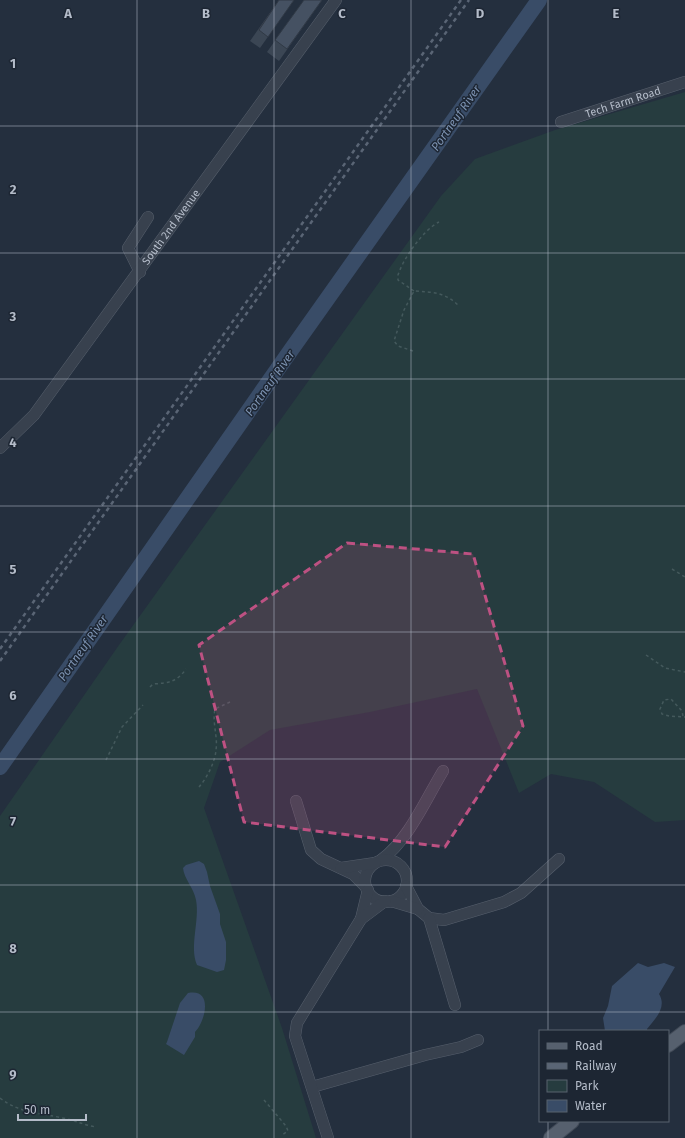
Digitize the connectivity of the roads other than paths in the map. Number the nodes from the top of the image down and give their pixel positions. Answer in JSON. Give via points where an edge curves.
{"nodes":[{"id":1,"x":336,"y":0,"type":"edge"},
{"id":2,"x":685,"y":82,"type":"edge"},
{"id":3,"x":561,"y":122,"type":"dead end"},
{"id":4,"x":148,"y":217,"type":"dead end"},
{"id":5,"x":140,"y":272,"type":"junction"},
{"id":6,"x":0,"y":448,"type":"edge"},
{"id":7,"x":443,"y":771,"type":"dead end"},
{"id":8,"x":296,"y":801,"type":"dead end"},
{"id":9,"x":402,"y":840,"type":"junction"},
{"id":10,"x":559,"y":859,"type":"dead end"},
{"id":11,"x":378,"y":862,"type":"junction"},
{"id":12,"x":341,"y":868,"type":"junction"},
{"id":13,"x":402,"y":868,"type":"junction"},
{"id":14,"x":406,"y":886,"type":"junction"},
{"id":15,"x":367,"y":888,"type":"junction"},
{"id":16,"x":388,"y":901,"type":"junction"},
{"id":17,"x":418,"y":909,"type":"junction"},
{"id":18,"x":430,"y":918,"type":"junction"},
{"id":19,"x":361,"y":920,"type":"junction"},
{"id":20,"x":455,"y":1005,"type":"dead end"},
{"id":21,"x":685,"y":1032,"type":"edge"},
{"id":22,"x":478,"y":1040,"type":"dead end"},
{"id":23,"x":669,"y":1044,"type":"edge"},
{"id":24,"x":312,"y":1087,"type":"junction"},
{"id":25,"x":571,"y":1122,"type":"edge"},
{"id":26,"x":328,"y":1138,"type":"edge"},
{"id":27,"x":551,"y":1138,"type":"edge"}],
"edges":[{"from":1,"to":5,"type":"street","name":"South 2nd Avenue"},
{"from":2,"to":3,"type":"street","name":"Tech Farm Road"},
{"from":4,"to":5,"type":"street","via":[[128,248]]},
{"from":5,"to":6,"type":"street","name":"South 2nd Avenue","via":[[34,415]]},
{"from":7,"to":9,"type":"street"},
{"from":8,"to":12,"type":"street","via":[[311,850],[321,859]]},
{"from":9,"to":11,"type":"street","via":[[392,852]]},
{"from":9,"to":13,"type":"street"},
{"from":10,"to":18,"type":"street","via":[[521,893],[504,902],[444,920]]},
{"from":11,"to":12,"type":"street"},
{"from":11,"to":13,"type":"street","via":[[394,861]]},
{"from":11,"to":15,"type":"street","via":[[366,874]]},
{"from":12,"to":15,"type":"street"},
{"from":13,"to":14,"type":"street","via":[[407,877]]},
{"from":14,"to":16,"type":"street","via":[[400,896]]},
{"from":14,"to":17,"type":"street"},
{"from":15,"to":16,"type":"street","via":[[374,898]]},
{"from":15,"to":19,"type":"street"},
{"from":16,"to":17,"type":"street"},
{"from":16,"to":19,"type":"street"},
{"from":17,"to":18,"type":"street"},
{"from":18,"to":20,"type":"street"},
{"from":19,"to":24,"type":"street","via":[[297,1023],[295,1036]]},
{"from":21,"to":23,"type":"main road"},
{"from":22,"to":24,"type":"street","via":[[461,1047]]},
{"from":24,"to":26,"type":"street"},
{"from":25,"to":27,"type":"main road"}]}
